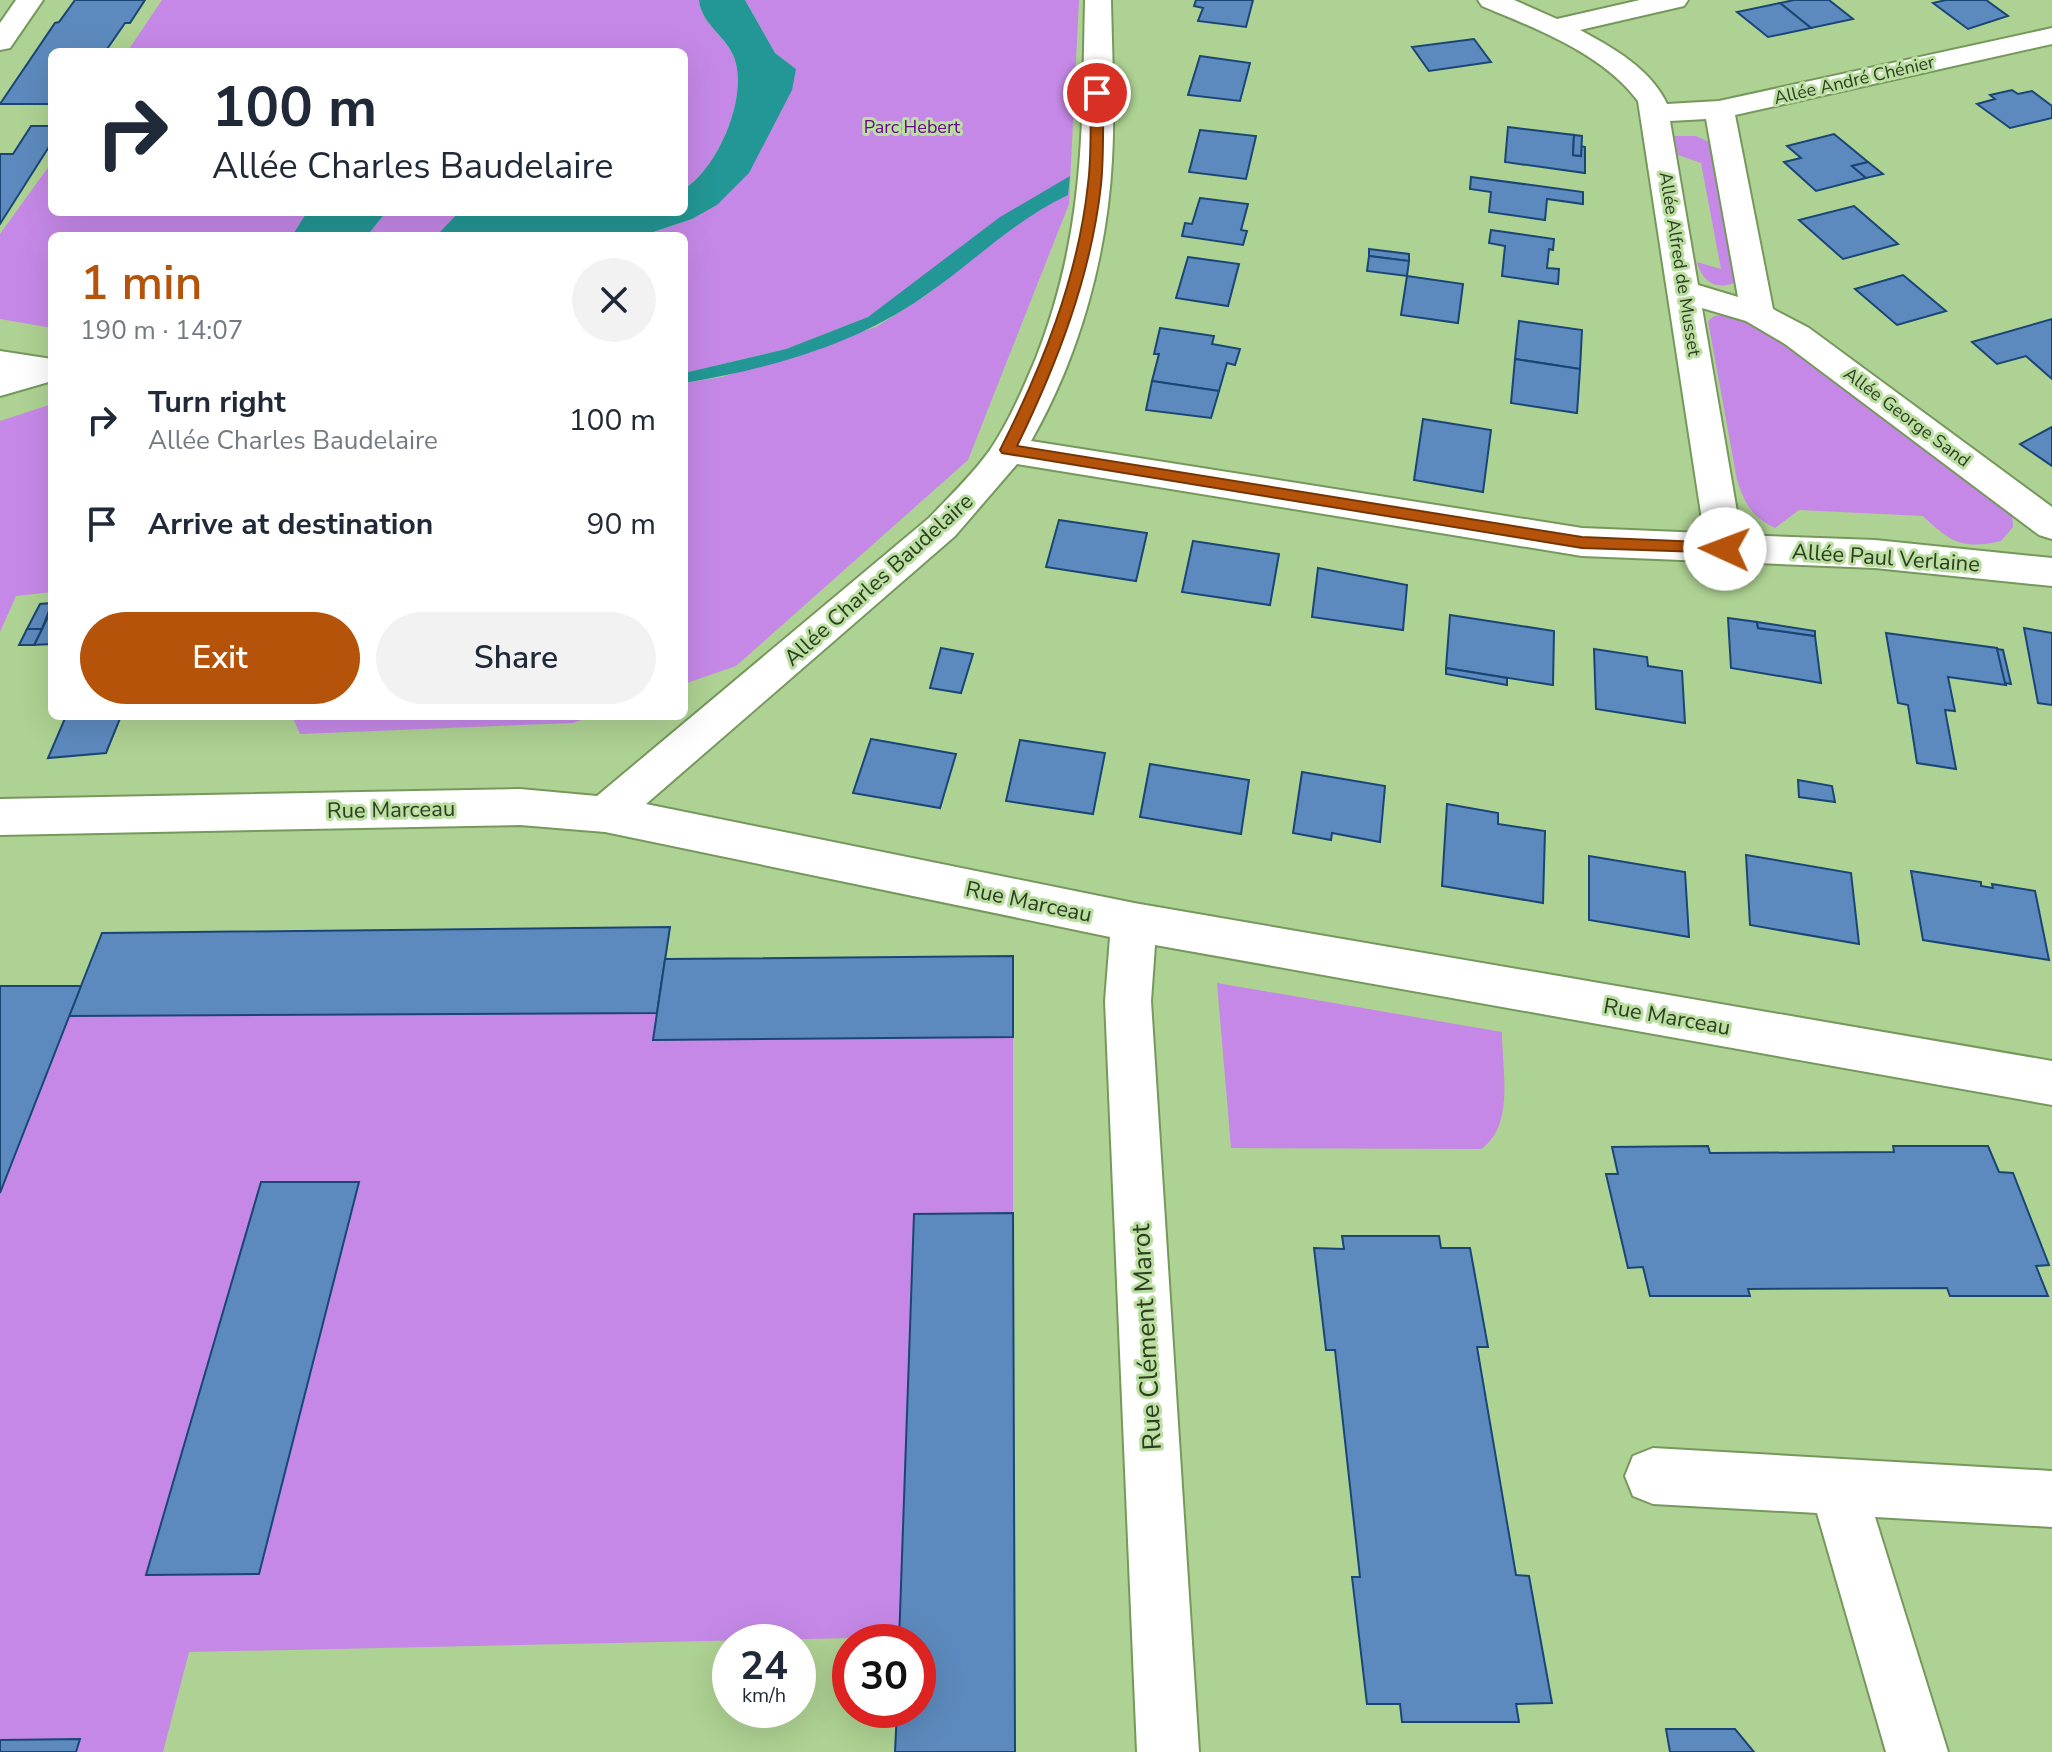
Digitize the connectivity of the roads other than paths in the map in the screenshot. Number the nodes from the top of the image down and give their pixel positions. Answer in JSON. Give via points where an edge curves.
{"nodes":[{"id":1,"x":30,"y":0,"type":"edge"},
{"id":2,"x":1098,"y":0,"type":"edge"},
{"id":3,"x":1491,"y":0,"type":"edge"},
{"id":4,"x":1675,"y":0,"type":"edge"},
{"id":5,"x":1554,"y":28,"type":"junction"},
{"id":6,"x":2052,"y":36,"type":"edge"},
{"id":7,"x":0,"y":42,"type":"edge"},
{"id":8,"x":1719,"y":110,"type":"junction"},
{"id":9,"x":1655,"y":113,"type":"junction"},
{"id":10,"x":1685,"y":292,"type":"junction"},
{"id":11,"x":1758,"y":314,"type":"junction"},
{"id":12,"x":0,"y":362,"type":"edge"},
{"id":13,"x":48,"y":370,"type":"edge"},
{"id":14,"x":48,"y":371,"type":"edge"},
{"id":15,"x":0,"y":385,"type":"edge"},
{"id":16,"x":1008,"y":450,"type":"junction"},
{"id":17,"x":2052,"y":526,"type":"edge"},
{"id":18,"x":1725,"y":549,"type":"junction"},
{"id":19,"x":2052,"y":572,"type":"edge"},
{"id":20,"x":605,"y":814,"type":"junction"},
{"id":21,"x":0,"y":817,"type":"edge"},
{"id":22,"x":1134,"y":922,"type":"junction"},
{"id":23,"x":2052,"y":1083,"type":"edge"},
{"id":24,"x":1653,"y":1476,"type":"dead end"},
{"id":25,"x":1837,"y":1486,"type":"junction"},
{"id":26,"x":2052,"y":1499,"type":"edge"},
{"id":27,"x":1168,"y":1752,"type":"edge"},
{"id":28,"x":1917,"y":1752,"type":"edge"}],
"edges":[{"from":1,"to":7,"type":"street"},
{"from":2,"to":16,"type":"street","name":"Allée Charles Baudelaire","via":[[1097,154],[1087,234],[1055,348]]},
{"from":3,"to":5,"type":"street","name":"Allée Alfred de Musset"},
{"from":4,"to":5,"type":"street"},
{"from":5,"to":9,"type":"street","name":"Allée Alfred de Musset","via":[[1624,71],[1648,93]]},
{"from":6,"to":8,"type":"street","name":"Allée André Chénier"},
{"from":8,"to":9,"type":"street","name":"Allée André Chénier"},
{"from":8,"to":11,"type":"street"},
{"from":9,"to":10,"type":"street","name":"Allée Alfred de Musset"},
{"from":10,"to":11,"type":"street","name":"Allée George Sand"},
{"from":10,"to":18,"type":"street","name":"Allée Alfred de Musset"},
{"from":11,"to":17,"type":"street","name":"Allée George Sand","via":[[1814,348]]},
{"from":12,"to":13,"type":"street"},
{"from":14,"to":15,"type":"street"},
{"from":16,"to":18,"type":"street","name":"Allée Paul Verlaine","via":[[1582,542]]},
{"from":16,"to":20,"type":"street","name":"Allée Charles Baudelaire","via":[[924,544]]},
{"from":18,"to":19,"type":"street","name":"Allée Paul Verlaine","via":[[1903,555]]},
{"from":20,"to":21,"type":"street","name":"Rue Marceau","via":[[492,807]]},
{"from":20,"to":22,"type":"street","name":"Rue Marceau"},
{"from":22,"to":23,"type":"street","name":"Rue Marceau"},
{"from":22,"to":27,"type":"street","name":"Rue Clément Marot","via":[[1128,1001]]},
{"from":24,"to":25,"type":"street"},
{"from":25,"to":26,"type":"street"},
{"from":25,"to":28,"type":"street"}]}
